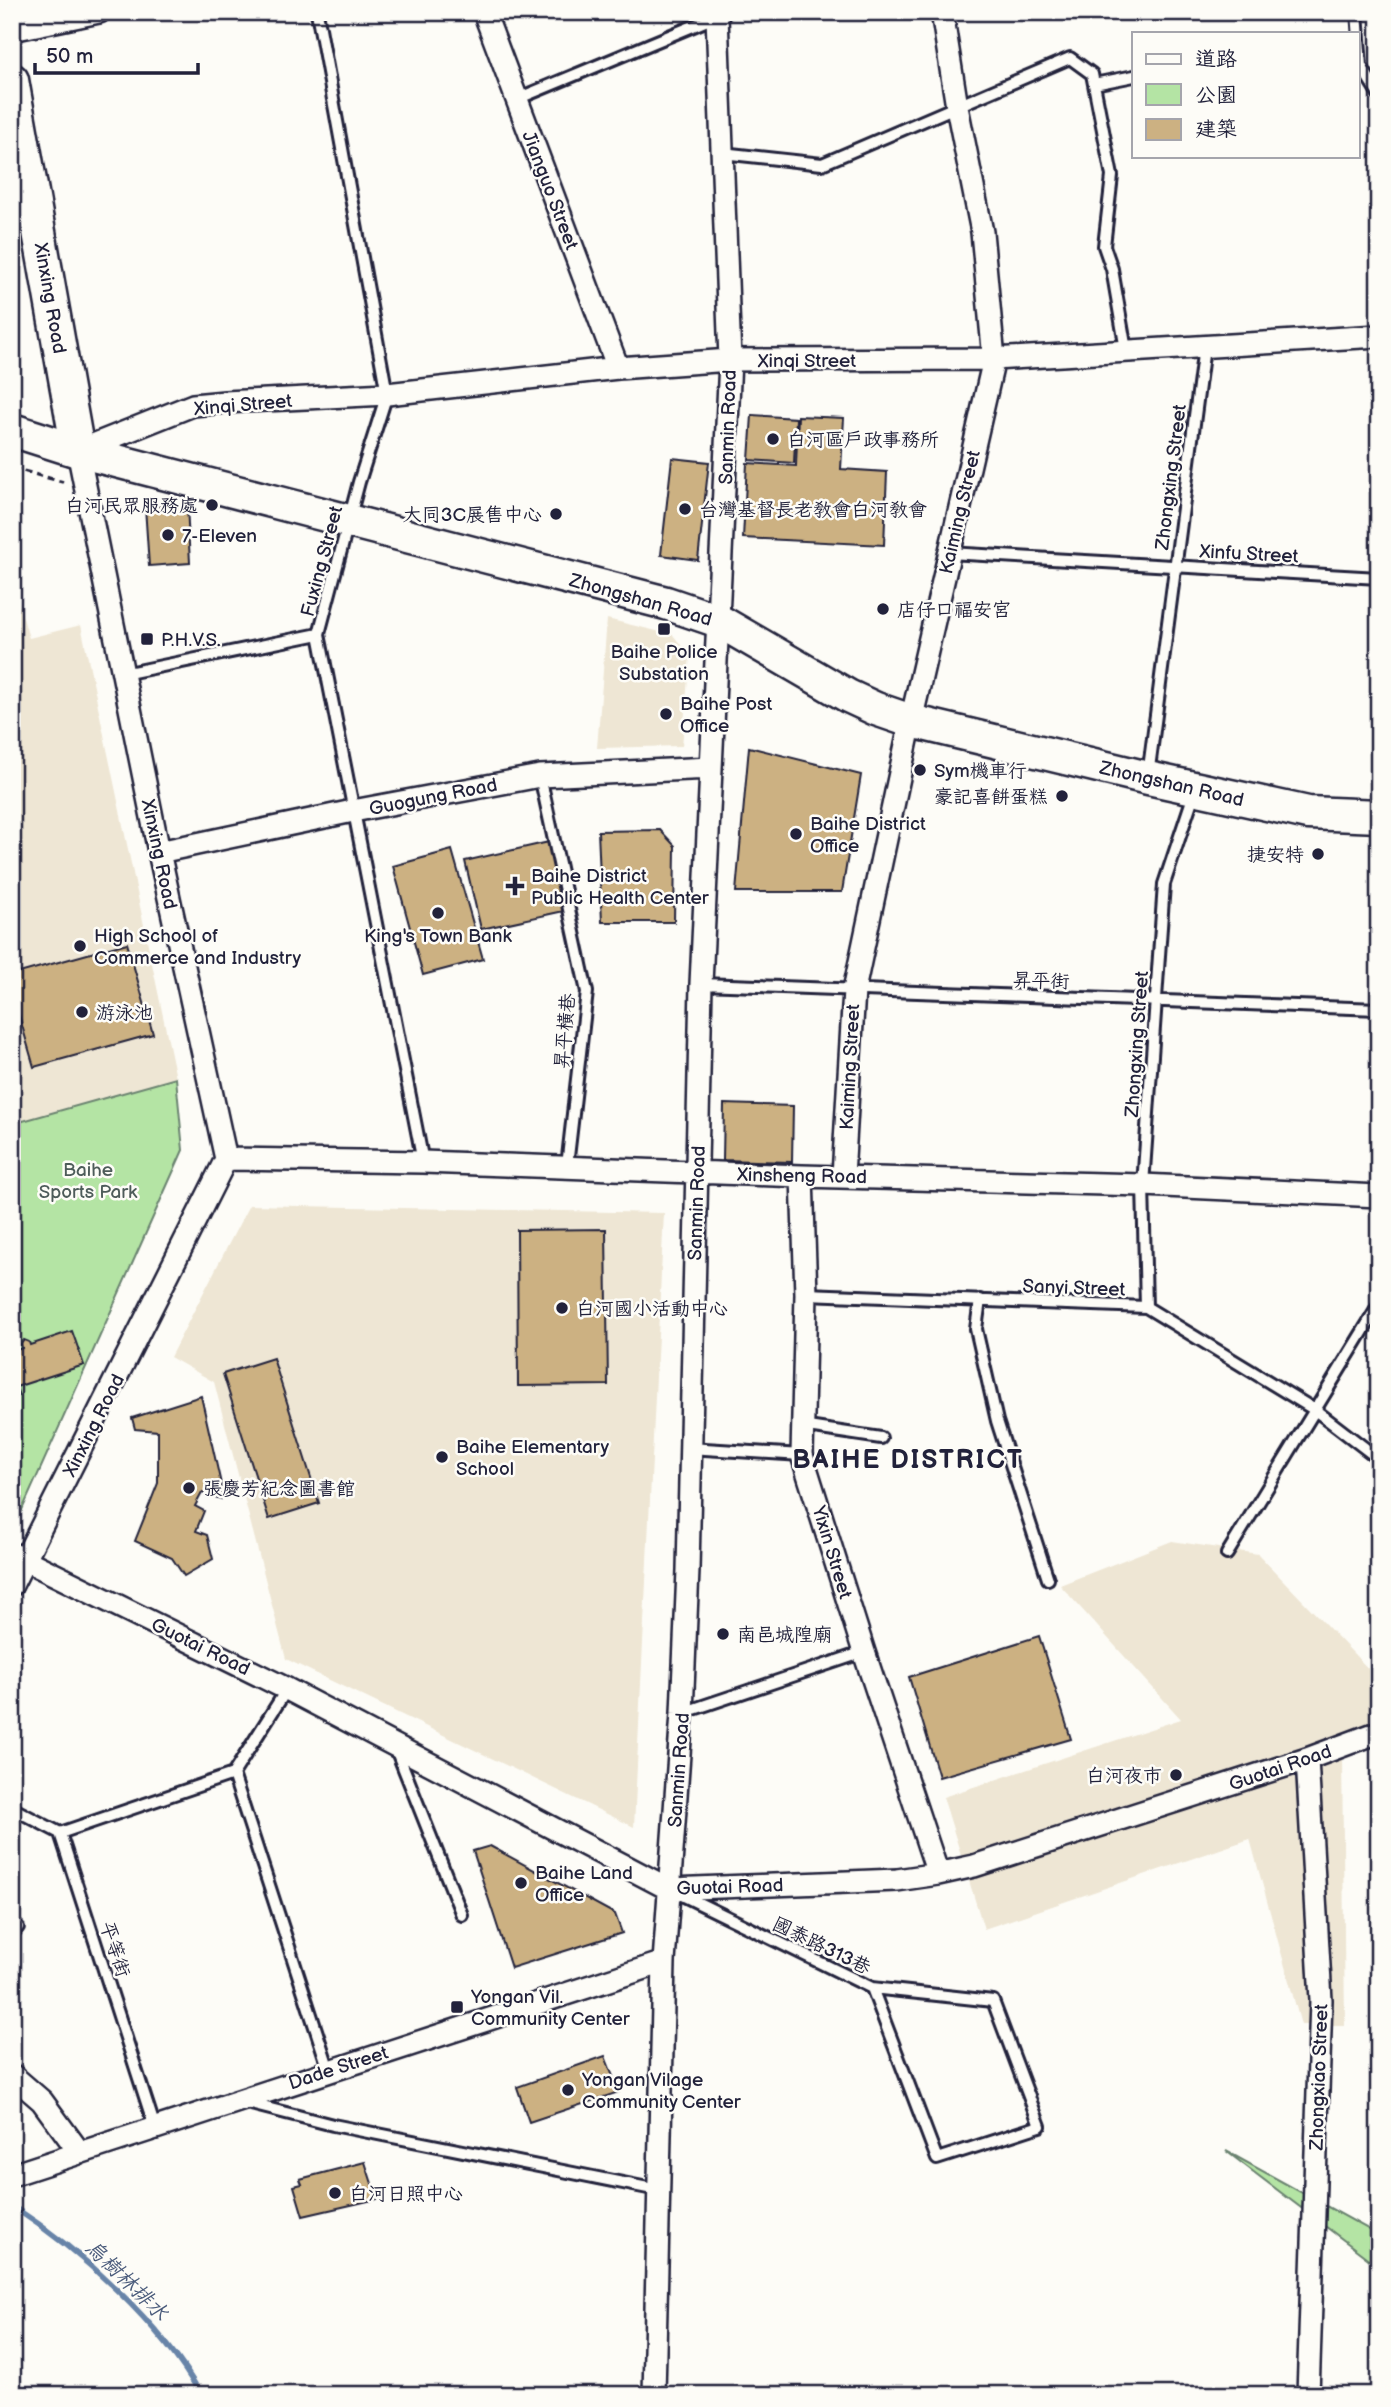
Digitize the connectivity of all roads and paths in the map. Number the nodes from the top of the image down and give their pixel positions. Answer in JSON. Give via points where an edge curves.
{"nodes":[{"id":1,"x":99,"y":12,"type":"edge"},
{"id":2,"x":317,"y":12,"type":"edge"},
{"id":3,"x":485,"y":12,"type":"edge"},
{"id":4,"x":943,"y":12,"type":"edge"},
{"id":5,"x":1357,"y":12,"type":"edge"},
{"id":6,"x":719,"y":14,"type":"edge"},
{"id":7,"x":12,"y":30,"type":"edge"},
{"id":8,"x":1358,"y":32,"type":"edge"},
{"id":9,"x":1360,"y":52,"type":"edge"},
{"id":10,"x":1132,"y":76,"type":"edge"},
{"id":11,"x":12,"y":80,"type":"edge"},
{"id":12,"x":1094,"y":84,"type":"junction"},
{"id":13,"x":1379,"y":95,"type":"edge"},
{"id":14,"x":517,"y":99,"type":"junction"},
{"id":15,"x":957,"y":107,"type":"junction"},
{"id":16,"x":722,"y":153,"type":"junction"},
{"id":17,"x":1379,"y":336,"type":"edge"},
{"id":18,"x":1204,"y":348,"type":"junction"},
{"id":19,"x":1126,"y":351,"type":"junction"},
{"id":20,"x":994,"y":359,"type":"junction"},
{"id":21,"x":730,"y":360,"type":"junction"},
{"id":22,"x":618,"y":368,"type":"junction"},
{"id":23,"x":387,"y":394,"type":"junction"},
{"id":24,"x":12,"y":430,"type":"edge"},
{"id":25,"x":78,"y":451,"type":"junction"},
{"id":26,"x":12,"y":468,"type":"edge"},
{"id":27,"x":86,"y":488,"type":"junction"},
{"id":28,"x":350,"y":521,"type":"junction"},
{"id":29,"x":949,"y":554,"type":"junction"},
{"id":30,"x":1176,"y":566,"type":"junction"},
{"id":31,"x":1379,"y":578,"type":"edge"},
{"id":32,"x":719,"y":621,"type":"junction"},
{"id":33,"x":319,"y":634,"type":"junction"},
{"id":34,"x":123,"y":674,"type":"junction"},
{"id":35,"x":911,"y":721,"type":"junction"},
{"id":36,"x":711,"y":768,"type":"junction"},
{"id":37,"x":540,"y":776,"type":"junction"},
{"id":38,"x":1148,"y":778,"type":"junction"},
{"id":39,"x":1196,"y":789,"type":"junction"},
{"id":40,"x":353,"y":811,"type":"junction"},
{"id":41,"x":1379,"y":816,"type":"edge"},
{"id":42,"x":159,"y":852,"type":"junction"},
{"id":43,"x":701,"y":984,"type":"junction"},
{"id":44,"x":854,"y":990,"type":"junction"},
{"id":45,"x":1157,"y":1002,"type":"junction"},
{"id":46,"x":1379,"y":1009,"type":"edge"},
{"id":47,"x":226,"y":1159,"type":"junction"},
{"id":48,"x":424,"y":1162,"type":"junction"},
{"id":49,"x":567,"y":1166,"type":"junction"},
{"id":50,"x":698,"y":1172,"type":"junction"},
{"id":51,"x":802,"y":1176,"type":"junction"},
{"id":52,"x":843,"y":1176,"type":"junction"},
{"id":53,"x":1143,"y":1185,"type":"junction"},
{"id":54,"x":1379,"y":1196,"type":"edge"},
{"id":55,"x":806,"y":1294,"type":"junction"},
{"id":56,"x":980,"y":1300,"type":"junction"},
{"id":57,"x":1379,"y":1305,"type":"edge"},
{"id":58,"x":1146,"y":1307,"type":"junction"},
{"id":59,"x":1315,"y":1410,"type":"junction"},
{"id":60,"x":801,"y":1426,"type":"junction"},
{"id":61,"x":881,"y":1438,"type":"dead end"},
{"id":62,"x":689,"y":1448,"type":"junction"},
{"id":63,"x":802,"y":1455,"type":"junction"},
{"id":64,"x":1379,"y":1459,"type":"edge"},
{"id":65,"x":1227,"y":1554,"type":"dead end"},
{"id":66,"x":19,"y":1557,"type":"edge"},
{"id":67,"x":1048,"y":1579,"type":"dead end"},
{"id":68,"x":12,"y":1585,"type":"edge"},
{"id":69,"x":864,"y":1652,"type":"junction"},
{"id":70,"x":287,"y":1689,"type":"junction"},
{"id":71,"x":682,"y":1713,"type":"junction"},
{"id":72,"x":1379,"y":1732,"type":"edge"},
{"id":73,"x":395,"y":1746,"type":"junction"},
{"id":74,"x":1307,"y":1759,"type":"junction"},
{"id":75,"x":233,"y":1774,"type":"junction"},
{"id":76,"x":12,"y":1808,"type":"edge"},
{"id":77,"x":60,"y":1833,"type":"junction"},
{"id":78,"x":938,"y":1874,"type":"junction"},
{"id":79,"x":669,"y":1889,"type":"junction"},
{"id":80,"x":463,"y":1915,"type":"dead end"},
{"id":81,"x":664,"y":1962,"type":"junction"},
{"id":82,"x":872,"y":1988,"type":"junction"},
{"id":83,"x":330,"y":2070,"type":"junction"},
{"id":84,"x":12,"y":2075,"type":"edge"},
{"id":85,"x":238,"y":2100,"type":"junction"},
{"id":86,"x":155,"y":2128,"type":"junction"},
{"id":87,"x":80,"y":2152,"type":"junction"},
{"id":88,"x":12,"y":2175,"type":"edge"},
{"id":89,"x":658,"y":2190,"type":"junction"},
{"id":90,"x":654,"y":2395,"type":"edge"},
{"id":91,"x":1308,"y":2395,"type":"edge"}],
"edges":[{"from":1,"to":7,"type":"street"},
{"from":2,"to":23,"type":"lane","name":"Fuxing Street"},
{"from":3,"to":14,"type":"street","name":"Jianguo Street"},
{"from":4,"to":15,"type":"street","name":"Kaiming Street"},
{"from":5,"to":8,"type":"lane"},
{"from":6,"to":14,"type":"lane"},
{"from":6,"to":16,"type":"street","name":"Sanmin Road"},
{"from":9,"to":13,"type":"lane","via":[[1361,66]]},
{"from":10,"to":12,"type":"lane"},
{"from":11,"to":25,"type":"street","name":"Xinxing Road"},
{"from":12,"to":15,"type":"lane","via":[[1092,74],[1070,58]]},
{"from":12,"to":19,"type":"lane","via":[[1112,176],[1104,246]]},
{"from":14,"to":22,"type":"street","name":"Jianguo Street"},
{"from":15,"to":16,"type":"lane","via":[[822,164]]},
{"from":15,"to":20,"type":"street","name":"Kaiming Street","via":[[982,232]]},
{"from":16,"to":21,"type":"street","name":"Sanmin Road"},
{"from":17,"to":18,"type":"street","name":"Xinqi Street"},
{"from":18,"to":19,"type":"street","name":"Xinqi Street"},
{"from":18,"to":30,"type":"lane","name":"Zhongxing Street"},
{"from":19,"to":20,"type":"street","name":"Xinqi Street"},
{"from":20,"to":21,"type":"street","name":"Xinqi Street"},
{"from":20,"to":29,"type":"street","name":"Kaiming Street"},
{"from":21,"to":22,"type":"street","name":"Xinqi Street"},
{"from":21,"to":32,"type":"street","name":"Sanmin Road"},
{"from":22,"to":23,"type":"street","name":"Xinqi Street"},
{"from":23,"to":25,"type":"street","name":"Xinqi Street","via":[[193,405]]},
{"from":23,"to":28,"type":"lane","name":"Fuxing Street"},
{"from":24,"to":25,"type":"street","name":"Zhongshan Road"},
{"from":25,"to":27,"type":"street","name":"Xinxing Road"},
{"from":25,"to":28,"type":"street","name":"Zhongshan Road"},
{"from":26,"to":27,"type":"path"},
{"from":27,"to":34,"type":"street","name":"Xinxing Road"},
{"from":28,"to":32,"type":"street","name":"Zhongshan Road","via":[[666,603]]},
{"from":28,"to":33,"type":"lane","name":"Fuxing Street"},
{"from":29,"to":30,"type":"lane","name":"Xinfu Street"},
{"from":29,"to":35,"type":"street","name":"Kaiming Street"},
{"from":30,"to":31,"type":"lane","name":"Xinfu Street"},
{"from":30,"to":38,"type":"lane","name":"Zhongxing Street"},
{"from":32,"to":35,"type":"street","name":"Zhongshan Road","via":[[848,696]]},
{"from":32,"to":36,"type":"street","name":"Sanmin Road"},
{"from":33,"to":34,"type":"lane"},
{"from":33,"to":40,"type":"lane","name":"Fuxing Street"},
{"from":34,"to":42,"type":"street","name":"Xinxing Road"},
{"from":35,"to":38,"type":"street","name":"Zhongshan Road"},
{"from":35,"to":44,"type":"street","name":"Kaiming Street"},
{"from":36,"to":37,"type":"street","name":"Guogung Road"},
{"from":36,"to":43,"type":"street","name":"Sanmin Road"},
{"from":37,"to":40,"type":"street","name":"Guogung Road"},
{"from":37,"to":49,"type":"lane","name":"昇平橫巷","via":[[587,992]]},
{"from":38,"to":39,"type":"street","name":"Zhongshan Road"},
{"from":39,"to":41,"type":"street","name":"Zhongshan Road","via":[[1308,813]]},
{"from":39,"to":45,"type":"lane","name":"Zhongxing Street","via":[[1164,884]]},
{"from":40,"to":42,"type":"street","name":"Guogung Road"},
{"from":40,"to":48,"type":"lane","name":"Fuxing Street"},
{"from":42,"to":47,"type":"street","name":"Xinxing Road"},
{"from":43,"to":44,"type":"lane","name":"昇平街"},
{"from":43,"to":50,"type":"street","name":"Sanmin Road"},
{"from":44,"to":45,"type":"lane","name":"昇平街"},
{"from":44,"to":52,"type":"street","name":"Kaiming Street"},
{"from":45,"to":46,"type":"lane","name":"昇平街"},
{"from":45,"to":53,"type":"lane","name":"Zhongxing Street"},
{"from":47,"to":48,"type":"street","name":"Xinsheng Road"},
{"from":47,"to":66,"type":"street","name":"Xinxing Road"},
{"from":48,"to":49,"type":"street","name":"Xinsheng Road"},
{"from":49,"to":50,"type":"street","name":"Xinsheng Road"},
{"from":50,"to":51,"type":"street","name":"Xinsheng Road"},
{"from":50,"to":62,"type":"street","name":"Sanmin Road"},
{"from":51,"to":52,"type":"street","name":"Xinsheng Road"},
{"from":51,"to":55,"type":"street","name":"Yixin Street"},
{"from":52,"to":53,"type":"street","name":"Xinsheng Road"},
{"from":53,"to":54,"type":"street","name":"Xinsheng Road"},
{"from":53,"to":58,"type":"lane","name":"Zhongxing Street"},
{"from":55,"to":56,"type":"lane","name":"Sanyi Street"},
{"from":55,"to":60,"type":"street","name":"Yixin Street"},
{"from":56,"to":58,"type":"lane","name":"Sanyi Street"},
{"from":56,"to":67,"type":"lane","via":[[976,1329],[997,1421]]},
{"from":57,"to":59,"type":"lane"},
{"from":58,"to":59,"type":"lane","name":"Sanyi Street"},
{"from":59,"to":64,"type":"lane","name":"Sanyi Street"},
{"from":59,"to":65,"type":"lane"},
{"from":60,"to":61,"type":"lane"},
{"from":60,"to":63,"type":"street","name":"Yixin Street"},
{"from":62,"to":63,"type":"lane"},
{"from":62,"to":71,"type":"street","name":"Sanmin Road"},
{"from":63,"to":69,"type":"street","name":"Yixin Street"},
{"from":66,"to":68,"type":"street","name":"Xinxing Road"},
{"from":66,"to":70,"type":"street","name":"Guotai Road"},
{"from":69,"to":71,"type":"lane"},
{"from":69,"to":78,"type":"street","name":"Yixin Street"},
{"from":70,"to":73,"type":"street","name":"Guotai Road"},
{"from":70,"to":75,"type":"lane"},
{"from":71,"to":79,"type":"street","name":"Sanmin Road"},
{"from":72,"to":74,"type":"street","name":"Guotai Road"},
{"from":73,"to":79,"type":"street","name":"Guotai Road"},
{"from":73,"to":80,"type":"lane"},
{"from":74,"to":78,"type":"street","name":"Guotai Road"},
{"from":74,"to":91,"type":"street","name":"Zhongxiao Street","via":[[1321,2000]]},
{"from":75,"to":77,"type":"lane"},
{"from":75,"to":83,"type":"lane"},
{"from":76,"to":77,"type":"lane"},
{"from":77,"to":86,"type":"lane","name":"平等街"},
{"from":78,"to":79,"type":"street","name":"Guotai Road","via":[[897,1880]]},
{"from":79,"to":81,"type":"street","name":"Sanmin Road"},
{"from":79,"to":82,"type":"lane","name":"國泰路313巷"},
{"from":81,"to":83,"type":"street","name":"Dade Street"},
{"from":81,"to":89,"type":"street","name":"Sanmin Road"},
{"from":82,"to":82,"type":"lane","name":"國泰路313巷","via":[[937,2159],[1040,2126],[993,2001]]},
{"from":83,"to":85,"type":"street","name":"Dade Street"},
{"from":84,"to":87,"type":"street","via":[[42,2101]]},
{"from":85,"to":86,"type":"street","name":"Dade Street"},
{"from":85,"to":89,"type":"lane","via":[[333,2125]]},
{"from":86,"to":87,"type":"street","name":"Dade Street"},
{"from":87,"to":88,"type":"street","name":"Dade Street"},
{"from":89,"to":90,"type":"street","name":"Sanmin Road"}]}
